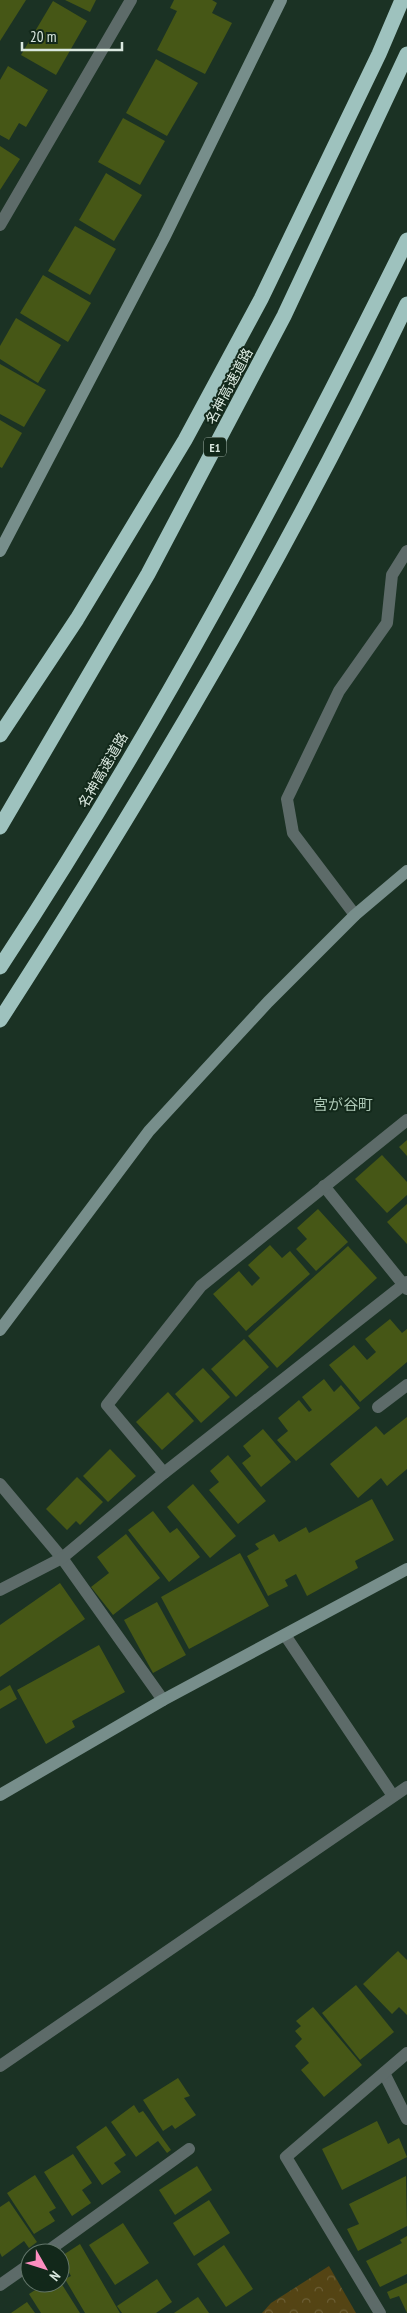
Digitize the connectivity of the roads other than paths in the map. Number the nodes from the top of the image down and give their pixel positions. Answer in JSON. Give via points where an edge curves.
{"nodes":[{"id":1,"x":131,"y":0,"type":"edge"},
{"id":2,"x":280,"y":0,"type":"edge"},
{"id":3,"x":402,"y":0,"type":"edge"},
{"id":4,"x":407,"y":54,"type":"edge"},
{"id":5,"x":0,"y":225,"type":"edge"},
{"id":6,"x":407,"y":240,"type":"edge"},
{"id":7,"x":407,"y":304,"type":"edge"},
{"id":8,"x":0,"y":551,"type":"edge"},
{"id":9,"x":407,"y":551,"type":"edge"},
{"id":10,"x":0,"y":735,"type":"edge"},
{"id":11,"x":0,"y":827,"type":"edge"},
{"id":12,"x":407,"y":871,"type":"edge"},
{"id":13,"x":355,"y":915,"type":"junction"},
{"id":14,"x":0,"y":967,"type":"edge"},
{"id":15,"x":0,"y":1020,"type":"edge"},
{"id":16,"x":407,"y":1120,"type":"edge"},
{"id":17,"x":324,"y":1186,"type":"junction"},
{"id":18,"x":406,"y":1285,"type":"edge"},
{"id":19,"x":0,"y":1330,"type":"edge"},
{"id":20,"x":407,"y":1385,"type":"edge"},
{"id":21,"x":378,"y":1407,"type":"dead end"},
{"id":22,"x":164,"y":1473,"type":"junction"},
{"id":23,"x":0,"y":1484,"type":"edge"},
{"id":24,"x":62,"y":1558,"type":"junction"},
{"id":25,"x":407,"y":1569,"type":"edge"},
{"id":26,"x":0,"y":1590,"type":"edge"},
{"id":27,"x":285,"y":1635,"type":"junction"},
{"id":28,"x":163,"y":1700,"type":"junction"},
{"id":29,"x":407,"y":1787,"type":"edge"},
{"id":30,"x":0,"y":1795,"type":"edge"},
{"id":31,"x":393,"y":1796,"type":"junction"},
{"id":32,"x":407,"y":2053,"type":"edge"},
{"id":33,"x":0,"y":2066,"type":"edge"},
{"id":34,"x":384,"y":2074,"type":"junction"},
{"id":35,"x":407,"y":2119,"type":"edge"},
{"id":36,"x":189,"y":2150,"type":"dead end"},
{"id":37,"x":59,"y":2243,"type":"edge"},
{"id":38,"x":20,"y":2271,"type":"edge"},
{"id":39,"x":0,"y":2285,"type":"edge"},
{"id":40,"x":380,"y":2313,"type":"edge"}],
"edges":[{"from":1,"to":5,"type":"street"},
{"from":2,"to":8,"type":"street","via":[[164,238]]},
{"from":3,"to":10,"type":"highway","via":[[262,299],[185,440],[77,620]]},
{"from":4,"to":11,"type":"highway","name":"名神高速道路","number":"E1","via":[[284,316],[166,540]]},
{"from":6,"to":14,"type":"highway","name":"名神高速道路","via":[[344,368],[211,619],[61,874]]},
{"from":7,"to":15,"type":"highway","via":[[369,384],[236,634],[86,886]]},
{"from":9,"to":13,"type":"street","via":[[392,575],[387,623],[339,691],[287,799],[293,833]]},
{"from":12,"to":13,"type":"street"},
{"from":13,"to":19,"type":"street","via":[[268,1002],[149,1131]]},
{"from":16,"to":17,"type":"street"},
{"from":17,"to":18,"type":"street"},
{"from":17,"to":22,"type":"street","via":[[202,1286],[107,1404]]},
{"from":18,"to":22,"type":"street"},
{"from":20,"to":21,"type":"street"},
{"from":22,"to":24,"type":"street"},
{"from":23,"to":24,"type":"street"},
{"from":24,"to":26,"type":"street"},
{"from":24,"to":28,"type":"street"},
{"from":25,"to":27,"type":"street"},
{"from":27,"to":28,"type":"street"},
{"from":27,"to":31,"type":"street"},
{"from":28,"to":30,"type":"street"},
{"from":29,"to":31,"type":"street"},
{"from":31,"to":33,"type":"street"},
{"from":32,"to":34,"type":"street"},
{"from":34,"to":35,"type":"street"},
{"from":34,"to":40,"type":"street","via":[[286,2157]]},
{"from":36,"to":37,"type":"street"},
{"from":38,"to":39,"type":"street"}]}
